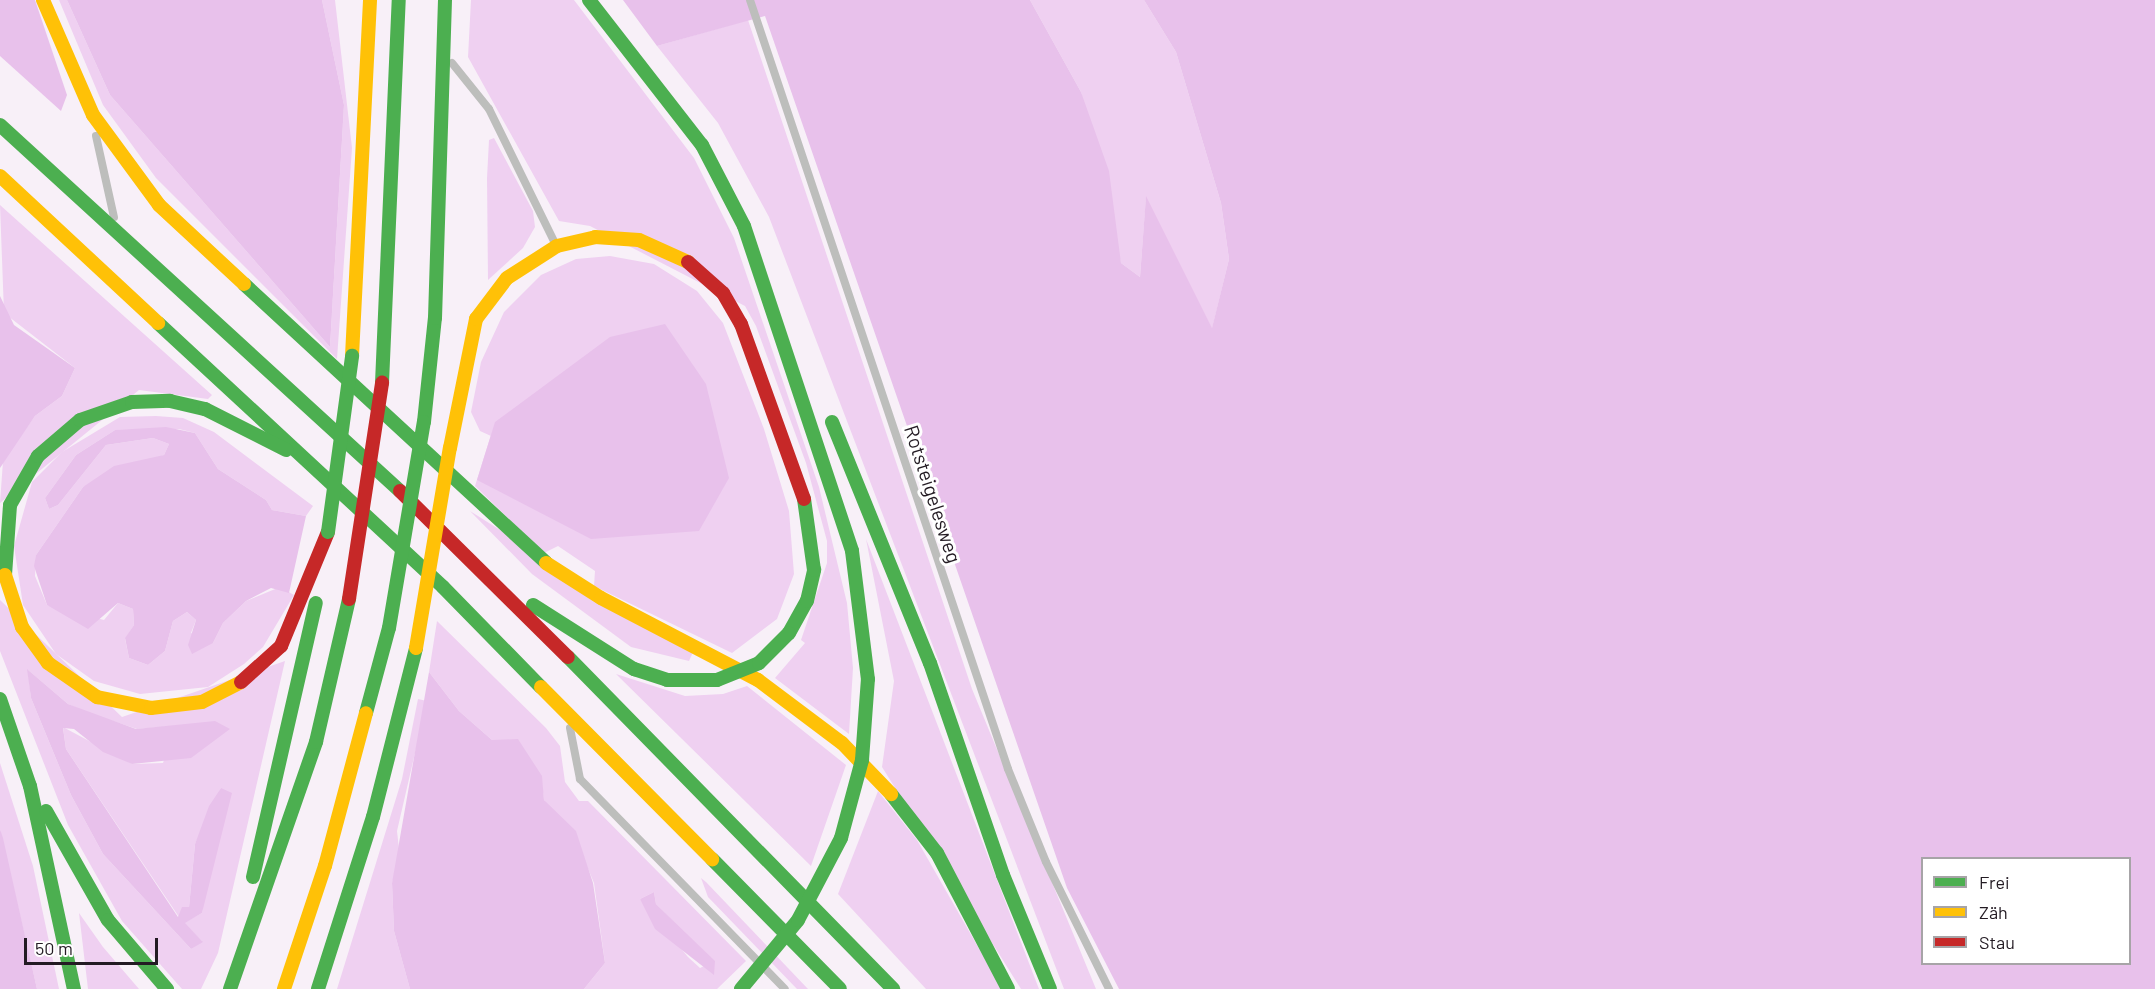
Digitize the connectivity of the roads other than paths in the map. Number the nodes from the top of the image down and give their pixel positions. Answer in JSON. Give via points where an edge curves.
{"nodes":[{"id":1,"x":43,"y":0,"type":"edge"},
{"id":2,"x":359,"y":0,"type":"edge"},
{"id":3,"x":370,"y":0,"type":"edge"},
{"id":4,"x":399,"y":0,"type":"edge"},
{"id":5,"x":445,"y":0,"type":"edge"},
{"id":6,"x":589,"y":0,"type":"edge"},
{"id":7,"x":750,"y":0,"type":"edge"},
{"id":8,"x":367,"y":51,"type":"junction"},
{"id":9,"x":444,"y":53,"type":"junction"},
{"id":10,"x":93,"y":115,"type":"junction"},
{"id":11,"x":0,"y":125,"type":"edge"},
{"id":12,"x":0,"y":176,"type":"edge"},
{"id":13,"x":118,"y":229,"type":"junction"},
{"id":14,"x":557,"y":246,"type":"junction"},
{"id":15,"x":785,"y":339,"type":"junction"},
{"id":16,"x":811,"y":375,"type":"dead end"},
{"id":17,"x":825,"y":405,"type":"dead end"},
{"id":18,"x":304,"y":453,"type":"junction"},
{"id":19,"x":315,"y":579,"type":"junction"},
{"id":20,"x":500,"y":588,"type":"junction"},
{"id":21,"x":0,"y":699,"type":"edge"},
{"id":22,"x":566,"y":707,"type":"junction"},
{"id":23,"x":30,"y":786,"type":"junction"},
{"id":24,"x":253,"y":928,"type":"junction"},
{"id":25,"x":74,"y":989,"type":"edge"},
{"id":26,"x":167,"y":989,"type":"edge"},
{"id":27,"x":230,"y":989,"type":"edge"},
{"id":28,"x":284,"y":989,"type":"edge"},
{"id":29,"x":318,"y":989,"type":"edge"},
{"id":30,"x":741,"y":989,"type":"edge"},
{"id":31,"x":785,"y":989,"type":"edge"},
{"id":32,"x":840,"y":989,"type":"edge"},
{"id":33,"x":893,"y":989,"type":"edge"},
{"id":34,"x":1008,"y":989,"type":"edge"},
{"id":35,"x":1050,"y":989,"type":"edge"},
{"id":36,"x":1109,"y":989,"type":"edge"}],
"edges":[{"from":1,"to":10,"type":"highway"},
{"from":2,"to":8,"type":"highway"},
{"from":3,"to":8,"type":"highway"},
{"from":4,"to":24,"type":"highway","bridge":true,"via":[[382,383],[349,599],[316,742]]},
{"from":5,"to":9,"type":"highway"},
{"from":6,"to":15,"type":"highway","via":[[715,167],[744,226]]},
{"from":7,"to":36,"type":"lane","name":"Rotsteigelesweg","via":[[1008,769],[1046,862]]},
{"from":8,"to":19,"type":"highway","bridge":true,"via":[[362,240],[352,356],[328,532]]},
{"from":9,"to":14,"type":"lane","via":[[489,109]]},
{"from":9,"to":28,"type":"highway","bridge":true,"via":[[435,308],[424,422],[390,628],[325,866]]},
{"from":10,"to":13,"type":"lane"},
{"from":10,"to":34,"type":"highway","via":[[139,182],[182,228],[511,535],[581,587],[758,680],[842,743],[884,785],[937,853]]},
{"from":11,"to":13,"type":"highway"},
{"from":12,"to":18,"type":"highway"},
{"from":13,"to":20,"type":"highway"},
{"from":14,"to":20,"type":"highway","bridge":true,"via":[[595,237],[639,240],[684,259],[723,293],[760,368],[813,536],[812,586],[789,633],[759,663],[717,680],[667,680],[634,669],[550,612]]},
{"from":14,"to":29,"type":"highway","bridge":true,"via":[[507,278],[476,319],[416,648],[374,817]]},
{"from":15,"to":16,"type":"highway"},
{"from":15,"to":30,"type":"highway","bridge":true,"via":[[852,551],[868,679],[862,760],[842,838],[798,920]]},
{"from":17,"to":35,"type":"highway","via":[[930,663],[1003,875]]},
{"from":18,"to":19,"type":"highway","via":[[266,443],[225,417],[186,404],[153,400],[98,411],[63,432],[28,470],[5,526],[3,569],[17,619],[48,663],[97,696],[151,708],[202,702],[249,678],[281,646]]},
{"from":18,"to":22,"type":"highway"},
{"from":19,"to":24,"type":"highway","via":[[253,874]]},
{"from":20,"to":33,"type":"highway"},
{"from":21,"to":23,"type":"highway"},
{"from":22,"to":31,"type":"lane","via":[[580,779]]},
{"from":22,"to":32,"type":"highway"},
{"from":23,"to":25,"type":"highway"},
{"from":23,"to":26,"type":"highway","via":[[108,920]]},
{"from":24,"to":27,"type":"highway"}]}
